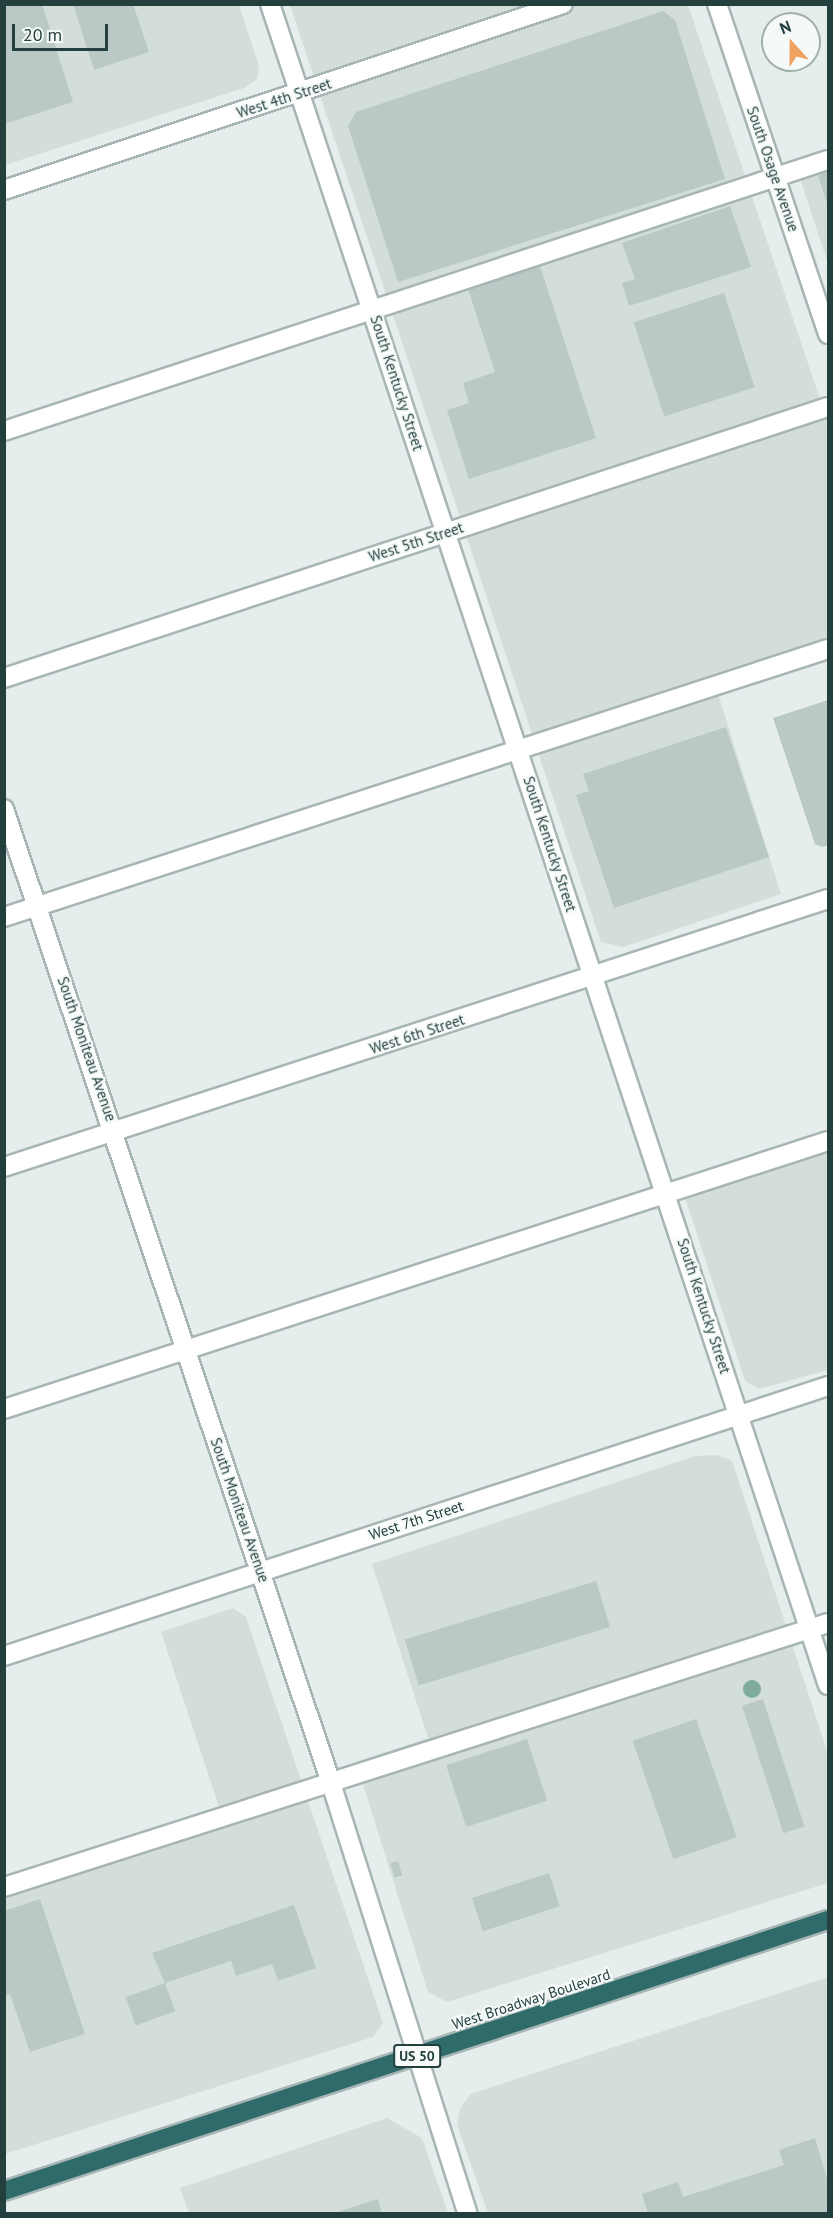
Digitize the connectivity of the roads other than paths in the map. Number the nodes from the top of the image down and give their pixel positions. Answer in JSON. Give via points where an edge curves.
{"nodes":[{"id":1,"x":270,"y":4,"type":"edge"},
{"id":2,"x":563,"y":4,"type":"edge"},
{"id":3,"x":717,"y":4,"type":"edge"},
{"id":4,"x":300,"y":92,"type":"junction"},
{"id":5,"x":828,"y":160,"type":"edge"},
{"id":6,"x":776,"y":178,"type":"junction"},
{"id":7,"x":4,"y":190,"type":"edge"},
{"id":8,"x":373,"y":309,"type":"junction"},
{"id":9,"x":828,"y":334,"type":"edge"},
{"id":10,"x":828,"y":407,"type":"edge"},
{"id":11,"x":4,"y":431,"type":"edge"},
{"id":12,"x":446,"y":532,"type":"junction"},
{"id":13,"x":828,"y":649,"type":"edge"},
{"id":14,"x":4,"y":678,"type":"edge"},
{"id":15,"x":519,"y":752,"type":"junction"},
{"id":16,"x":4,"y":808,"type":"edge"},
{"id":17,"x":828,"y":899,"type":"edge"},
{"id":18,"x":38,"y":906,"type":"junction"},
{"id":19,"x":4,"y":917,"type":"edge"},
{"id":20,"x":594,"y":976,"type":"junction"},
{"id":21,"x":116,"y":1131,"type":"junction"},
{"id":22,"x":828,"y":1141,"type":"edge"},
{"id":23,"x":4,"y":1167,"type":"edge"},
{"id":24,"x":667,"y":1192,"type":"junction"},
{"id":25,"x":185,"y":1348,"type":"junction"},
{"id":26,"x":828,"y":1386,"type":"edge"},
{"id":27,"x":4,"y":1409,"type":"edge"},
{"id":28,"x":740,"y":1415,"type":"junction"},
{"id":29,"x":261,"y":1571,"type":"junction"},
{"id":30,"x":828,"y":1623,"type":"edge"},
{"id":31,"x":811,"y":1629,"type":"junction"},
{"id":32,"x":4,"y":1656,"type":"edge"},
{"id":33,"x":828,"y":1685,"type":"edge"},
{"id":34,"x":331,"y":1783,"type":"junction"},
{"id":35,"x":4,"y":1887,"type":"edge"},
{"id":36,"x":828,"y":1920,"type":"edge"},
{"id":37,"x":414,"y":2057,"type":"junction"},
{"id":38,"x":4,"y":2191,"type":"edge"},
{"id":39,"x":468,"y":2214,"type":"edge"}],
"edges":[{"from":1,"to":4,"type":"street","name":"South Kentucky Street"},
{"from":2,"to":4,"type":"street","name":"West 4th Street"},
{"from":3,"to":6,"type":"street","name":"South Osage Avenue"},
{"from":4,"to":7,"type":"street","name":"West 4th Street"},
{"from":4,"to":8,"type":"street","name":"South Kentucky Street"},
{"from":5,"to":6,"type":"street"},
{"from":6,"to":8,"type":"street"},
{"from":6,"to":9,"type":"street","name":"South Osage Avenue"},
{"from":8,"to":11,"type":"street"},
{"from":8,"to":12,"type":"street","name":"South Kentucky Street"},
{"from":10,"to":12,"type":"street","name":"West 5th Street"},
{"from":12,"to":14,"type":"street","name":"West 5th Street"},
{"from":12,"to":15,"type":"street","name":"South Kentucky Street"},
{"from":13,"to":15,"type":"street"},
{"from":15,"to":18,"type":"street"},
{"from":15,"to":20,"type":"street","name":"South Kentucky Street"},
{"from":16,"to":18,"type":"street","name":"South Moniteau Avenue"},
{"from":17,"to":20,"type":"street","name":"West 6th Street"},
{"from":18,"to":19,"type":"street"},
{"from":18,"to":21,"type":"street","name":"South Moniteau Avenue"},
{"from":20,"to":21,"type":"street","name":"West 6th Street"},
{"from":20,"to":24,"type":"street","name":"South Kentucky Street"},
{"from":21,"to":23,"type":"street","name":"West 6th Street"},
{"from":21,"to":25,"type":"street","name":"South Moniteau Avenue"},
{"from":22,"to":24,"type":"street"},
{"from":24,"to":25,"type":"street"},
{"from":24,"to":28,"type":"street","name":"South Kentucky Street"},
{"from":25,"to":27,"type":"street"},
{"from":25,"to":29,"type":"street","name":"South Moniteau Avenue"},
{"from":26,"to":28,"type":"street","name":"West 7th Street"},
{"from":28,"to":29,"type":"street","name":"West 7th Street"},
{"from":28,"to":31,"type":"street","name":"South Kentucky Street"},
{"from":29,"to":32,"type":"street","name":"West 7th Street"},
{"from":29,"to":34,"type":"street","name":"South Moniteau Avenue"},
{"from":30,"to":31,"type":"street"},
{"from":31,"to":33,"type":"street","name":"South Kentucky Street"},
{"from":31,"to":34,"type":"street"},
{"from":34,"to":35,"type":"street"},
{"from":34,"to":37,"type":"street","name":"South Moniteau Avenue","via":[[406,2016]]},
{"from":36,"to":37,"type":"highway","name":"West Broadway Boulevard","number":"US 50"},
{"from":37,"to":38,"type":"highway","name":"West Broadway Boulevard","number":"US 50"},
{"from":37,"to":39,"type":"street","name":"South Moniteau Avenue"}]}
